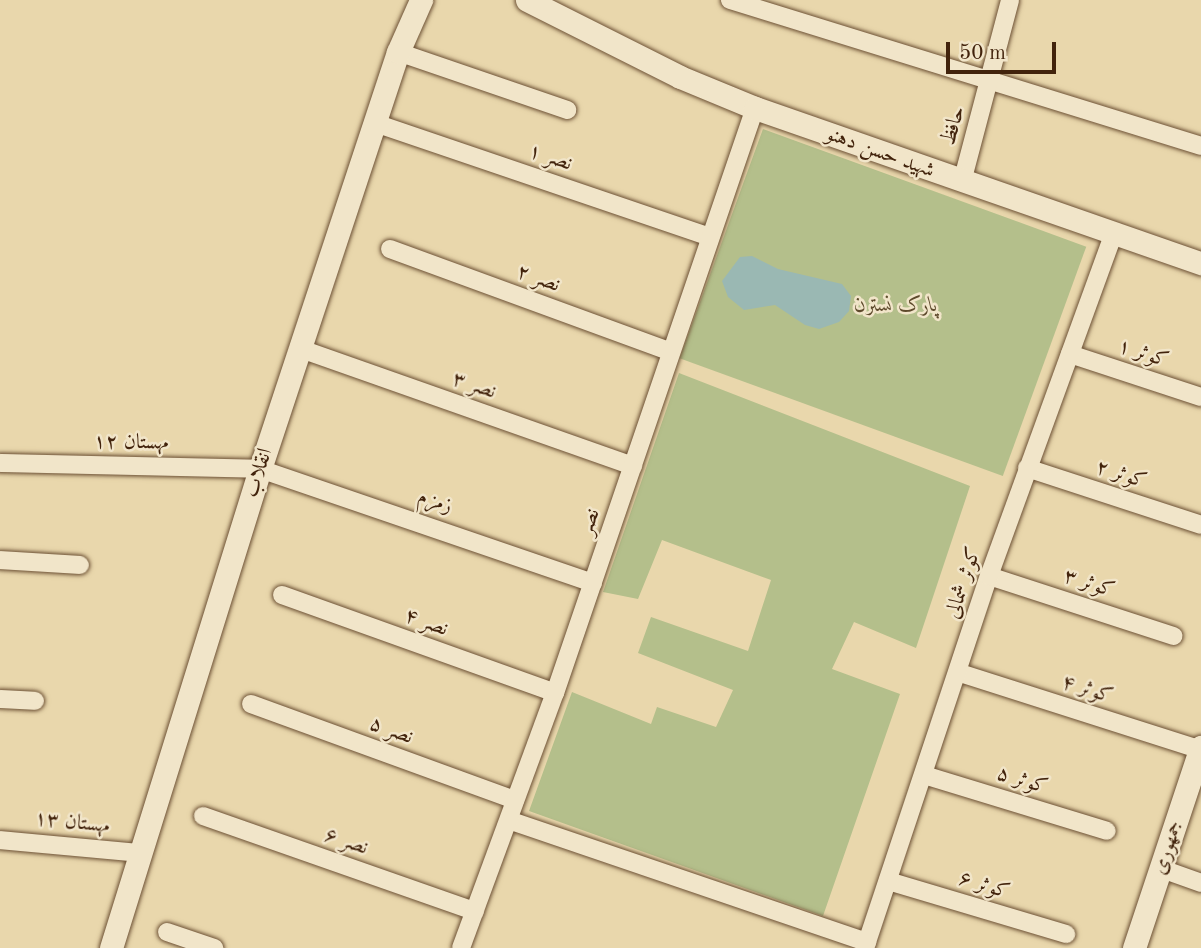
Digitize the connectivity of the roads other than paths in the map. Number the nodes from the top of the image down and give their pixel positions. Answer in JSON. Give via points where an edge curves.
{"nodes":[{"id":1,"x":406,"y":0,"type":"edge"},
{"id":2,"x":421,"y":0,"type":"edge"},
{"id":3,"x":527,"y":0,"type":"edge"},
{"id":4,"x":552,"y":0,"type":"edge"},
{"id":5,"x":730,"y":0,"type":"edge"},
{"id":6,"x":1010,"y":0,"type":"edge"},
{"id":7,"x":569,"y":19,"type":"junction"},
{"id":8,"x":398,"y":52,"type":"junction"},
{"id":9,"x":991,"y":81,"type":"junction"},
{"id":10,"x":755,"y":108,"type":"junction"},
{"id":11,"x":567,"y":110,"type":"dead end"},
{"id":12,"x":375,"y":123,"type":"junction"},
{"id":13,"x":1201,"y":146,"type":"edge"},
{"id":14,"x":962,"y":182,"type":"junction"},
{"id":15,"x":1114,"y":233,"type":"junction"},
{"id":16,"x":710,"y":237,"type":"junction"},
{"id":17,"x":390,"y":249,"type":"dead end"},
{"id":18,"x":1201,"y":262,"type":"edge"},
{"id":19,"x":301,"y":349,"type":"junction"},
{"id":20,"x":671,"y":352,"type":"junction"},
{"id":21,"x":1070,"y":354,"type":"junction"},
{"id":22,"x":1201,"y":397,"type":"edge"},
{"id":23,"x":0,"y":463,"type":"edge"},
{"id":24,"x":633,"y":466,"type":"junction"},
{"id":25,"x":260,"y":468,"type":"junction"},
{"id":26,"x":1027,"y":468,"type":"junction"},
{"id":27,"x":1201,"y":525,"type":"edge"},
{"id":28,"x":0,"y":560,"type":"edge"},
{"id":29,"x":80,"y":565,"type":"dead end"},
{"id":30,"x":989,"y":576,"type":"junction"},
{"id":31,"x":593,"y":583,"type":"junction"},
{"id":32,"x":282,"y":595,"type":"dead end"},
{"id":33,"x":1174,"y":636,"type":"dead end"},
{"id":34,"x":960,"y":673,"type":"junction"},
{"id":35,"x":555,"y":693,"type":"junction"},
{"id":36,"x":0,"y":699,"type":"edge"},
{"id":37,"x":35,"y":701,"type":"dead end"},
{"id":38,"x":251,"y":704,"type":"dead end"},
{"id":39,"x":1201,"y":749,"type":"edge"},
{"id":40,"x":923,"y":775,"type":"junction"},
{"id":41,"x":515,"y":800,"type":"junction"},
{"id":42,"x":203,"y":816,"type":"dead end"},
{"id":43,"x":514,"y":822,"type":"dead end"},
{"id":44,"x":1107,"y":831,"type":"dead end"},
{"id":45,"x":0,"y":840,"type":"edge"},
{"id":46,"x":140,"y":853,"type":"junction"},
{"id":47,"x":1162,"y":869,"type":"junction"},
{"id":48,"x":888,"y":881,"type":"junction"},
{"id":49,"x":1201,"y":883,"type":"edge"},
{"id":50,"x":475,"y":911,"type":"junction"},
{"id":51,"x":167,"y":932,"type":"dead end"},
{"id":52,"x":1066,"y":934,"type":"dead end"},
{"id":53,"x":866,"y":945,"type":"edge"},
{"id":54,"x":111,"y":948,"type":"edge"},
{"id":55,"x":214,"y":948,"type":"edge"},
{"id":56,"x":461,"y":948,"type":"edge"},
{"id":57,"x":1134,"y":948,"type":"edge"}],
"edges":[{"from":1,"to":8,"type":"street","name":"انقلاب","via":[[395,42]]},
{"from":2,"to":8,"type":"street"},
{"from":3,"to":7,"type":"street","name":"شهید حسن دهنو"},
{"from":4,"to":7,"type":"street"},
{"from":5,"to":9,"type":"street"},
{"from":6,"to":9,"type":"street","name":"حافظ"},
{"from":7,"to":10,"type":"street","name":"شهید حسن دهنو","via":[[680,77]]},
{"from":8,"to":11,"type":"street"},
{"from":8,"to":12,"type":"street","name":"انقلاب"},
{"from":9,"to":13,"type":"street"},
{"from":9,"to":14,"type":"street","name":"حافظ"},
{"from":10,"to":14,"type":"street","name":"شهید حسن دهنو"},
{"from":10,"to":16,"type":"street","name":"نصر"},
{"from":12,"to":16,"type":"street","name":"نصر ۱"},
{"from":12,"to":19,"type":"street","name":"انقلاب"},
{"from":14,"to":15,"type":"street","name":"شهید حسن دهنو"},
{"from":15,"to":18,"type":"street","name":"شهید حسن دهنو"},
{"from":15,"to":21,"type":"street","name":"کوثر شمالی"},
{"from":16,"to":20,"type":"street","name":"نصر"},
{"from":17,"to":20,"type":"street","name":"نصر ۲"},
{"from":19,"to":24,"type":"street","name":"نصر ۳"},
{"from":19,"to":25,"type":"street","name":"انقلاب"},
{"from":20,"to":24,"type":"street","name":"نصر"},
{"from":21,"to":22,"type":"street","name":"کوثر ۱"},
{"from":21,"to":26,"type":"street","name":"کوثر شمالی"},
{"from":23,"to":25,"type":"street","name":"مهستان ۱۲"},
{"from":24,"to":31,"type":"street","name":"نصر"},
{"from":25,"to":31,"type":"street","name":"زمزم"},
{"from":25,"to":46,"type":"street","name":"انقلاب"},
{"from":26,"to":27,"type":"street","name":"کوثر ۲"},
{"from":26,"to":30,"type":"street","name":"کوثر شمالی"},
{"from":28,"to":29,"type":"street"},
{"from":30,"to":33,"type":"street","name":"کوثر ۳"},
{"from":30,"to":34,"type":"street","name":"کوثر شمالی"},
{"from":31,"to":35,"type":"street","name":"نصر"},
{"from":32,"to":35,"type":"street","name":"نصر ۴"},
{"from":34,"to":39,"type":"street","name":"کوثر ۴"},
{"from":34,"to":40,"type":"street","name":"کوثر شمالی"},
{"from":35,"to":41,"type":"street","name":"نصر"},
{"from":36,"to":37,"type":"street"},
{"from":38,"to":41,"type":"street","name":"نصر ۵"},
{"from":39,"to":47,"type":"street","name":"جمهوری"},
{"from":40,"to":44,"type":"street","name":"کوثر ۵"},
{"from":40,"to":48,"type":"street","name":"کوثر شمالی"},
{"from":41,"to":50,"type":"street","name":"نصر"},
{"from":42,"to":50,"type":"street","name":"نصر ۶"},
{"from":43,"to":53,"type":"street"},
{"from":45,"to":46,"type":"street","name":"مهستان ۱۳"},
{"from":46,"to":54,"type":"street","name":"انقلاب"},
{"from":47,"to":49,"type":"street"},
{"from":47,"to":57,"type":"street","name":"جمهوری"},
{"from":48,"to":52,"type":"street","name":"کوثر ۶"},
{"from":48,"to":53,"type":"street","name":"کوثر شمالی"},
{"from":50,"to":56,"type":"street","name":"نصر"},
{"from":51,"to":55,"type":"street"}]}
